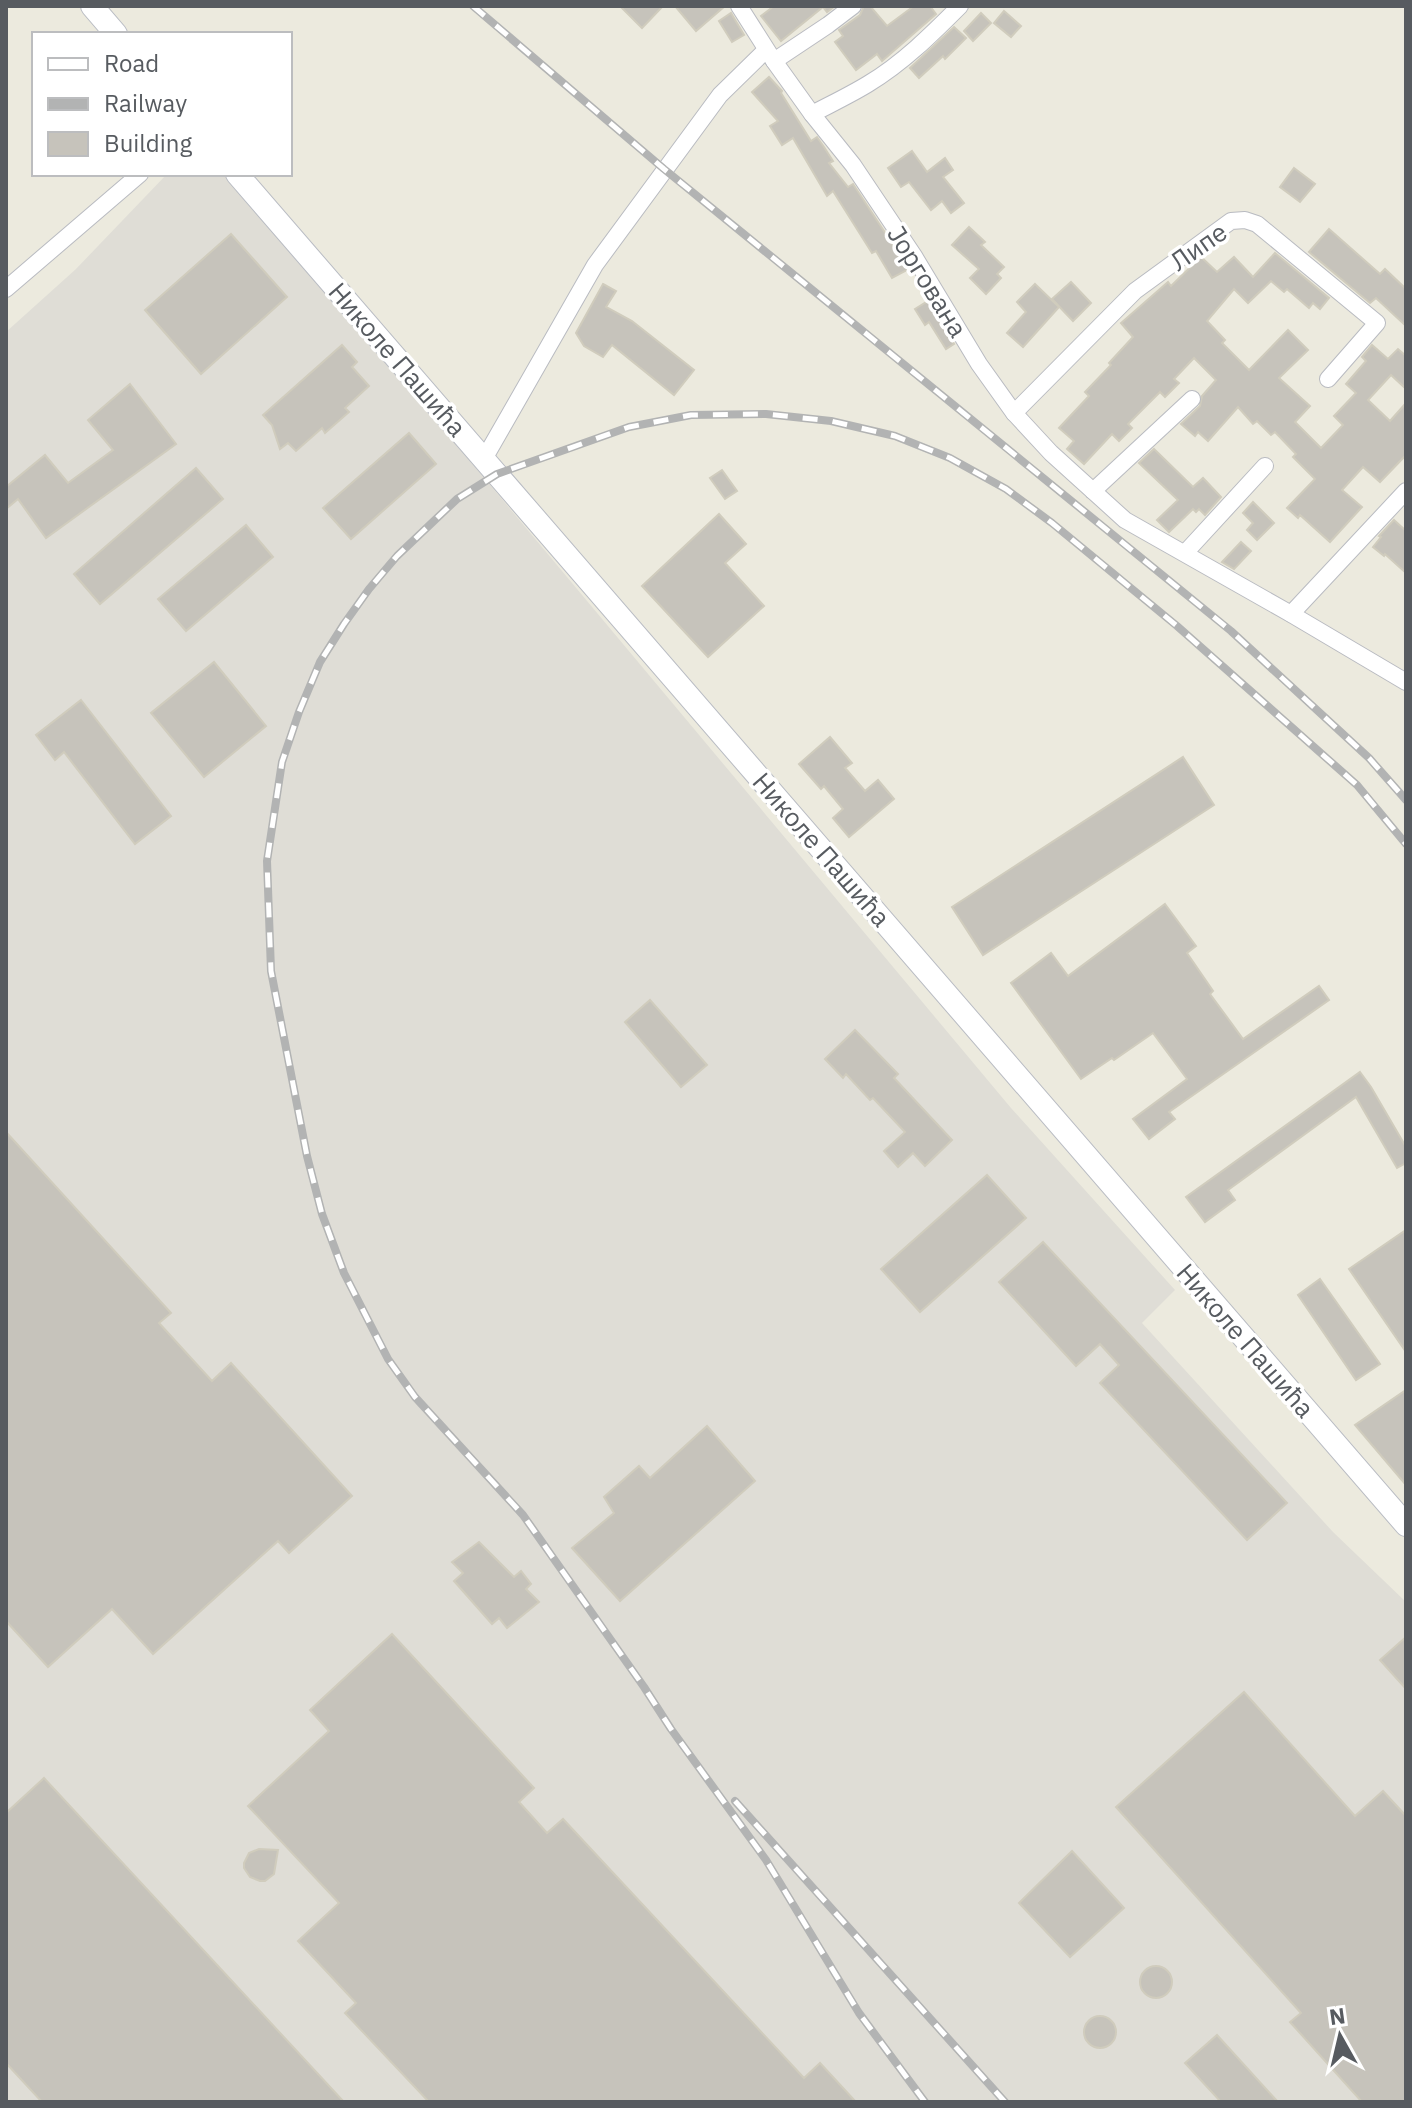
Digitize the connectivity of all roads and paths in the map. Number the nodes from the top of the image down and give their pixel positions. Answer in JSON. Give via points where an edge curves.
{"nodes":[{"id":1,"x":92,"y":6,"type":"edge"},
{"id":2,"x":739,"y":6,"type":"edge"},
{"id":3,"x":853,"y":6,"type":"edge"},
{"id":4,"x":960,"y":6,"type":"edge"},
{"id":5,"x":114,"y":32,"type":"edge"},
{"id":6,"x":770,"y":56,"type":"junction"},
{"id":7,"x":812,"y":114,"type":"junction"},
{"id":8,"x":138,"y":176,"type":"edge"},
{"id":9,"x":239,"y":176,"type":"edge"},
{"id":10,"x":6,"y":289,"type":"edge"},
{"id":11,"x":1328,"y":379,"type":"dead end"},
{"id":12,"x":1192,"y":399,"type":"dead end"},
{"id":13,"x":1014,"y":413,"type":"junction"},
{"id":14,"x":484,"y":459,"type":"junction"},
{"id":15,"x":1265,"y":466,"type":"dead end"},
{"id":16,"x":1093,"y":491,"type":"junction"},
{"id":17,"x":1406,"y":491,"type":"edge"},
{"id":18,"x":1185,"y":553,"type":"junction"},
{"id":19,"x":1291,"y":614,"type":"junction"},
{"id":20,"x":1406,"y":682,"type":"edge"},
{"id":21,"x":1406,"y":1525,"type":"edge"}],
"edges":[{"from":1,"to":5,"type":"main road"},
{"from":2,"to":6,"type":"street","name":"Јоргована"},
{"from":3,"to":6,"type":"street"},
{"from":4,"to":7,"type":"street","via":[[893,67]]},
{"from":6,"to":7,"type":"street","name":"Јоргована"},
{"from":6,"to":14,"type":"street","via":[[720,95],[595,265]]},
{"from":7,"to":13,"type":"street","name":"Јоргована","via":[[862,178]]},
{"from":8,"to":10,"type":"street"},
{"from":9,"to":14,"type":"main road","name":"Николе Пашића"},
{"from":11,"to":13,"type":"street","name":"Липе","via":[[1377,323],[1257,224],[1238,220],[1135,291]]},
{"from":12,"to":16,"type":"street"},
{"from":13,"to":16,"type":"street","name":"Јоргована"},
{"from":14,"to":21,"type":"main road","name":"Николе Пашића"},
{"from":15,"to":18,"type":"street"},
{"from":16,"to":18,"type":"street","name":"Јоргована","via":[[1125,520]]},
{"from":17,"to":19,"type":"street"},
{"from":18,"to":19,"type":"street","name":"Јоргована"},
{"from":19,"to":20,"type":"street","name":"Јоргована"}]}
